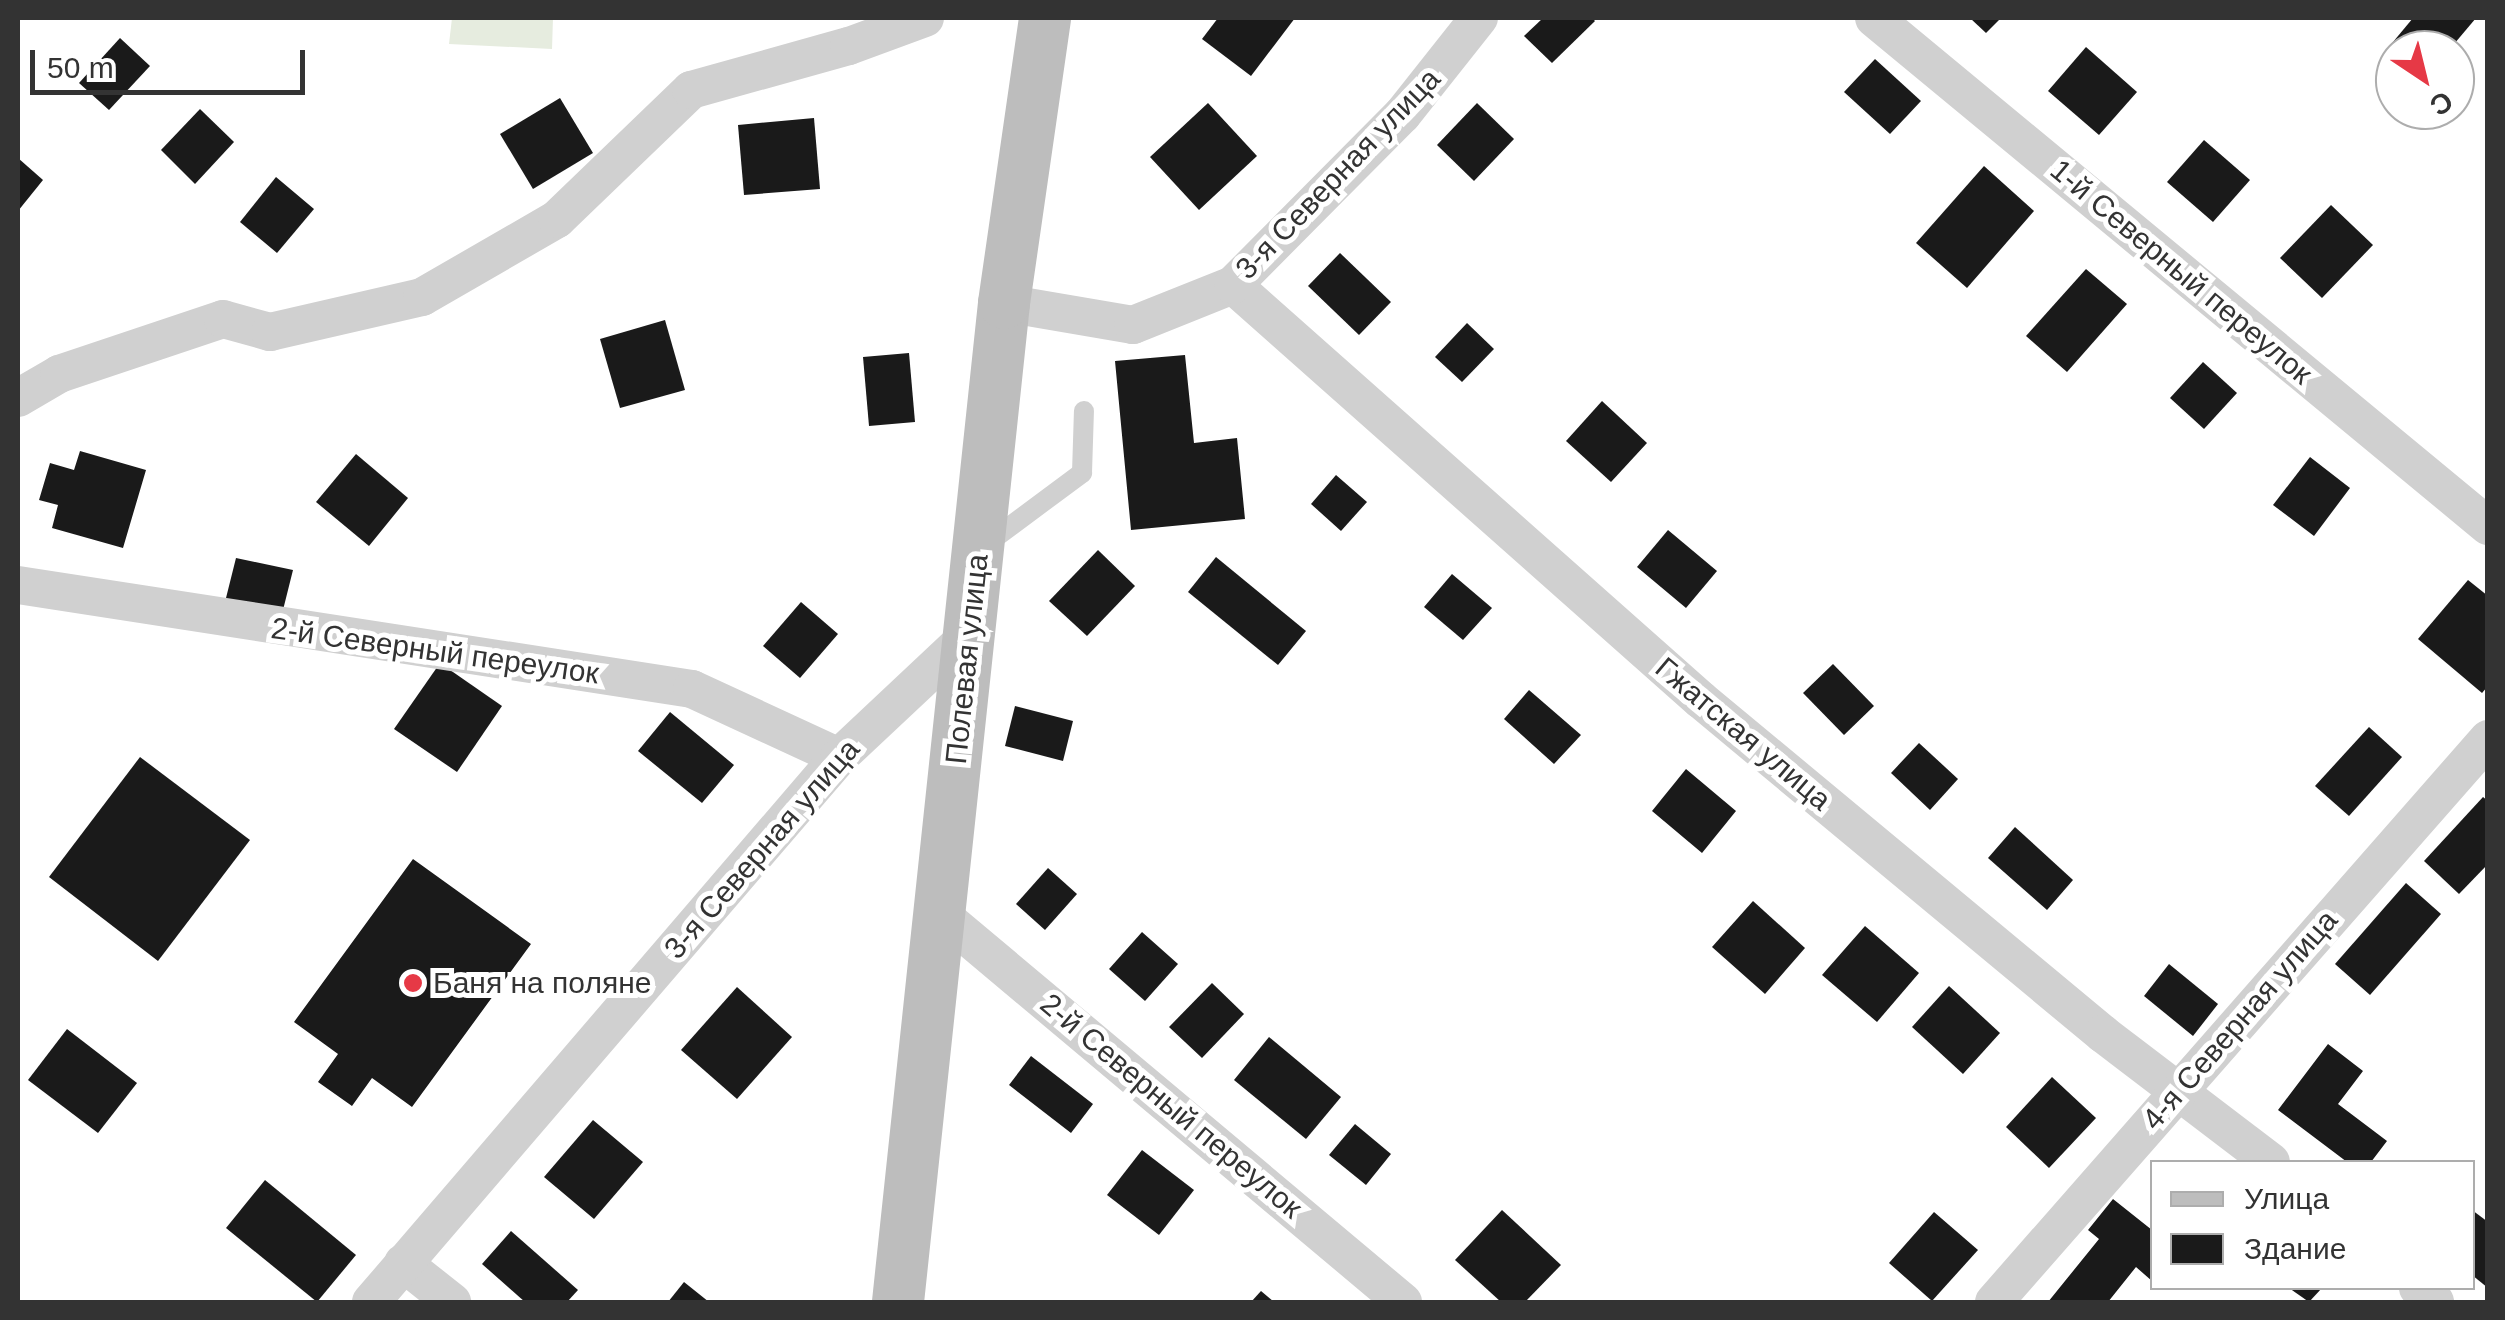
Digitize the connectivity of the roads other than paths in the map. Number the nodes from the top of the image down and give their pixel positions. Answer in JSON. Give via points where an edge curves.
{"nodes":[{"id":1,"x":925,"y":18,"type":"edge"},
{"id":2,"x":1044,"y":18,"type":"edge"},
{"id":3,"x":1480,"y":18,"type":"edge"},
{"id":4,"x":1874,"y":18,"type":"edge"},
{"id":5,"x":1233,"y":285,"type":"junction"},
{"id":6,"x":1004,"y":303,"type":"junction"},
{"id":7,"x":18,"y":398,"type":"edge"},
{"id":8,"x":1084,"y":410,"type":"dead end"},
{"id":9,"x":2488,"y":526,"type":"edge"},
{"id":10,"x":979,"y":550,"type":"junction"},
{"id":11,"x":18,"y":585,"type":"edge"},
{"id":12,"x":970,"y":634,"type":"junction"},
{"id":13,"x":2488,"y":739,"type":"edge"},
{"id":14,"x":840,"y":757,"type":"junction"},
{"id":15,"x":938,"y":912,"type":"junction"},
{"id":16,"x":2178,"y":1091,"type":"junction"},
{"id":17,"x":2268,"y":1160,"type":"edge"},
{"id":18,"x":403,"y":1263,"type":"junction"},
{"id":19,"x":371,"y":1302,"type":"edge"},
{"id":20,"x":452,"y":1302,"type":"edge"},
{"id":21,"x":898,"y":1302,"type":"edge"},
{"id":22,"x":1403,"y":1302,"type":"edge"},
{"id":23,"x":1994,"y":1302,"type":"edge"}],
"edges":[{"from":1,"to":7,"type":"street","via":[[691,90],[558,218],[422,298],[270,332],[222,319],[59,374]]},
{"from":2,"to":6,"type":"main road","name":"Полевая улица"},
{"from":3,"to":5,"type":"street","name":"3-я Северная улица","via":[[1402,116]]},
{"from":4,"to":9,"type":"street","name":"1-й Северный переулок"},
{"from":5,"to":6,"type":"street","name":"3-я Северная улица","via":[[1133,326]]},
{"from":5,"to":16,"type":"street","name":"Гжатская улица","via":[[1701,700]]},
{"from":6,"to":10,"type":"main road","name":"Полевая улица"},
{"from":8,"to":10,"type":"lane","via":[[1082,473]]},
{"from":10,"to":12,"type":"main road","name":"Полевая улица"},
{"from":11,"to":14,"type":"street","name":"2-й Северный переулок","via":[[692,689]]},
{"from":12,"to":14,"type":"street","name":"3-я Северная улица"},
{"from":12,"to":15,"type":"main road","name":"Полевая улица"},
{"from":13,"to":16,"type":"street","name":"4-я Северная улица"},
{"from":14,"to":18,"type":"street","name":"3-я Северная улица"},
{"from":15,"to":21,"type":"main road","name":"Полевая улица"},
{"from":15,"to":22,"type":"street","name":"2-й Северный переулок"},
{"from":16,"to":17,"type":"street","name":"Гжатская улица"},
{"from":16,"to":23,"type":"street","name":"4-я Северная улица"},
{"from":18,"to":19,"type":"street","name":"3-я Северная улица"},
{"from":18,"to":20,"type":"street"}]}
